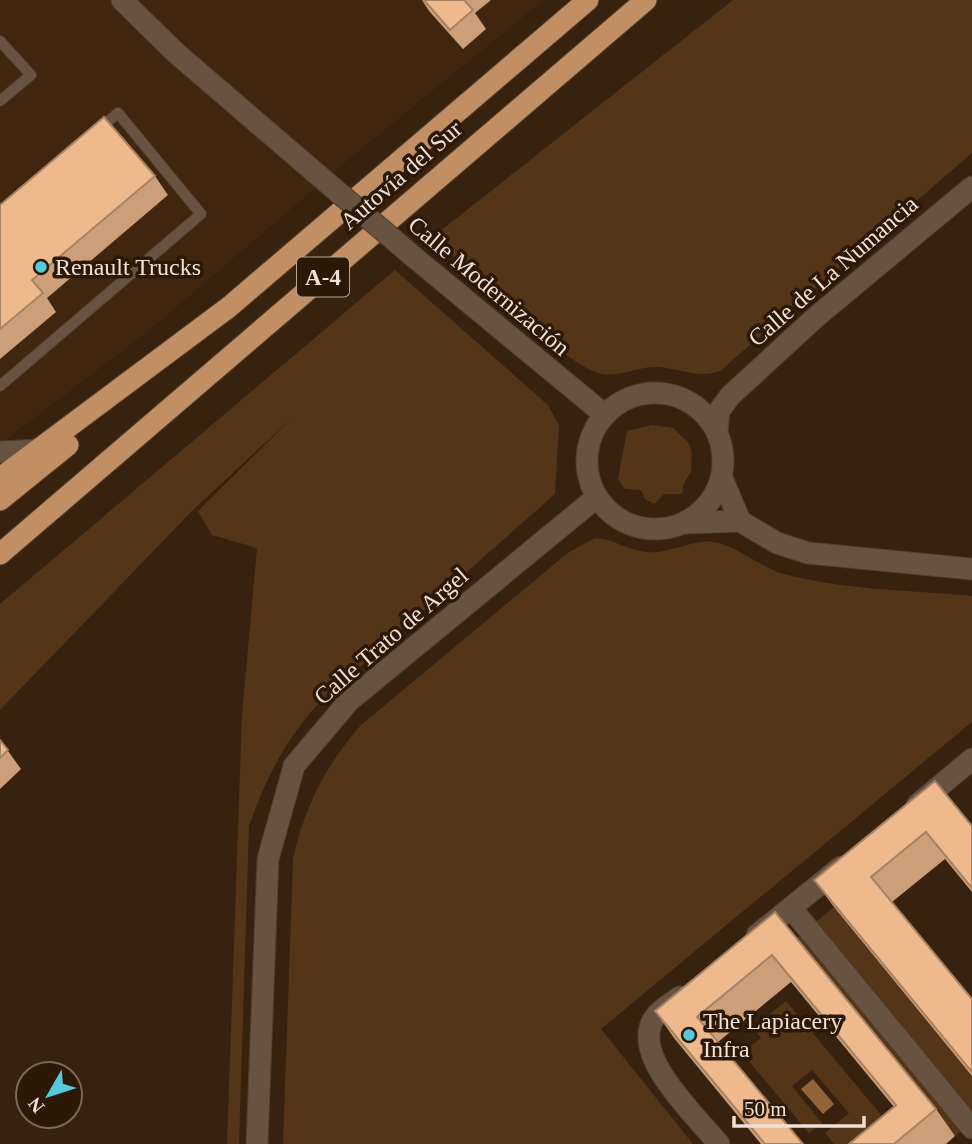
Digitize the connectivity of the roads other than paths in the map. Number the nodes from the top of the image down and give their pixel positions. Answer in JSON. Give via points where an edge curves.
{"nodes":[{"id":1,"x":122,"y":0,"type":"edge"},
{"id":2,"x":588,"y":0,"type":"edge"},
{"id":3,"x":646,"y":0,"type":"edge"},
{"id":4,"x":0,"y":41,"type":"edge"},
{"id":5,"x":0,"y":101,"type":"edge"},
{"id":6,"x":89,"y":139,"type":"edge"},
{"id":7,"x":972,"y":187,"type":"edge"},
{"id":8,"x":229,"y":307,"type":"junction"},
{"id":9,"x":0,"y":386,"type":"edge"},
{"id":10,"x":730,"y":396,"type":"junction"},
{"id":11,"x":693,"y":404,"type":"junction"},
{"id":12,"x":604,"y":415,"type":"junction"},
{"id":13,"x":717,"y":431,"type":"junction"},
{"id":14,"x":41,"y":450,"type":"junction"},
{"id":15,"x":0,"y":452,"type":"edge"},
{"id":16,"x":0,"y":478,"type":"edge"},
{"id":17,"x":722,"y":478,"type":"junction"},
{"id":18,"x":597,"y":497,"type":"junction"},
{"id":19,"x":0,"y":500,"type":"edge"},
{"id":20,"x":740,"y":521,"type":"junction"},
{"id":21,"x":686,"y":523,"type":"junction"},
{"id":22,"x":0,"y":554,"type":"edge"},
{"id":23,"x":972,"y":569,"type":"edge"},
{"id":24,"x":968,"y":770,"type":"edge"},
{"id":25,"x":899,"y":820,"type":"edge"},
{"id":26,"x":856,"y":855,"type":"edge"},
{"id":27,"x":791,"y":908,"type":"junction"},
{"id":28,"x":741,"y":948,"type":"edge"},
{"id":29,"x":701,"y":980,"type":"edge"},
{"id":30,"x":972,"y":1128,"type":"edge"},
{"id":31,"x":257,"y":1144,"type":"edge"},
{"id":32,"x":719,"y":1144,"type":"edge"}],
"edges":[{"from":1,"to":12,"type":"street","name":"Calle Modernización","bridge":true,"via":[[176,53]]},
{"from":2,"to":8,"type":"highway","name":"Autovía del Sur","number":"A-4"},
{"from":3,"to":22,"type":"highway","name":"Autovía del Sur","number":"A-4"},
{"from":4,"to":5,"type":"lane","via":[[31,75]]},
{"from":6,"to":9,"type":"lane","via":[[118,113],[201,214]]},
{"from":7,"to":10,"type":"street","name":"Calle de La Numancia","via":[[816,317]]},
{"from":8,"to":14,"type":"highway","name":"Autovía del Sur","number":"A-4"},
{"from":8,"to":19,"type":"highway"},
{"from":10,"to":11,"type":"street"},
{"from":10,"to":13,"type":"street","name":"Calle de La Numancia","via":[[719,411]]},
{"from":11,"to":12,"type":"street","via":[[656,393],[628,399]]},
{"from":11,"to":13,"type":"street"},
{"from":12,"to":18,"type":"street","via":[[587,454],[588,476]]},
{"from":13,"to":17,"type":"street","via":[[723,454]]},
{"from":14,"to":15,"type":"street"},
{"from":14,"to":16,"type":"highway","name":"Autovía del Sur","number":"A-4"},
{"from":17,"to":20,"type":"street"},
{"from":17,"to":21,"type":"street","via":[[709,505]]},
{"from":18,"to":21,"type":"street","via":[[610,512],[636,526],[666,529]]},
{"from":18,"to":31,"type":"street","name":"Calle Trato de Argel","via":[[349,701],[294,766],[268,859]]},
{"from":20,"to":21,"type":"street"},
{"from":20,"to":23,"type":"street","via":[[777,543],[808,553]]},
{"from":24,"to":25,"type":"street"},
{"from":26,"to":27,"type":"street"},
{"from":27,"to":28,"type":"street"},
{"from":27,"to":30,"type":"street"},
{"from":29,"to":32,"type":"street","via":[[652,1020],[646,1042],[652,1061]]}]}
